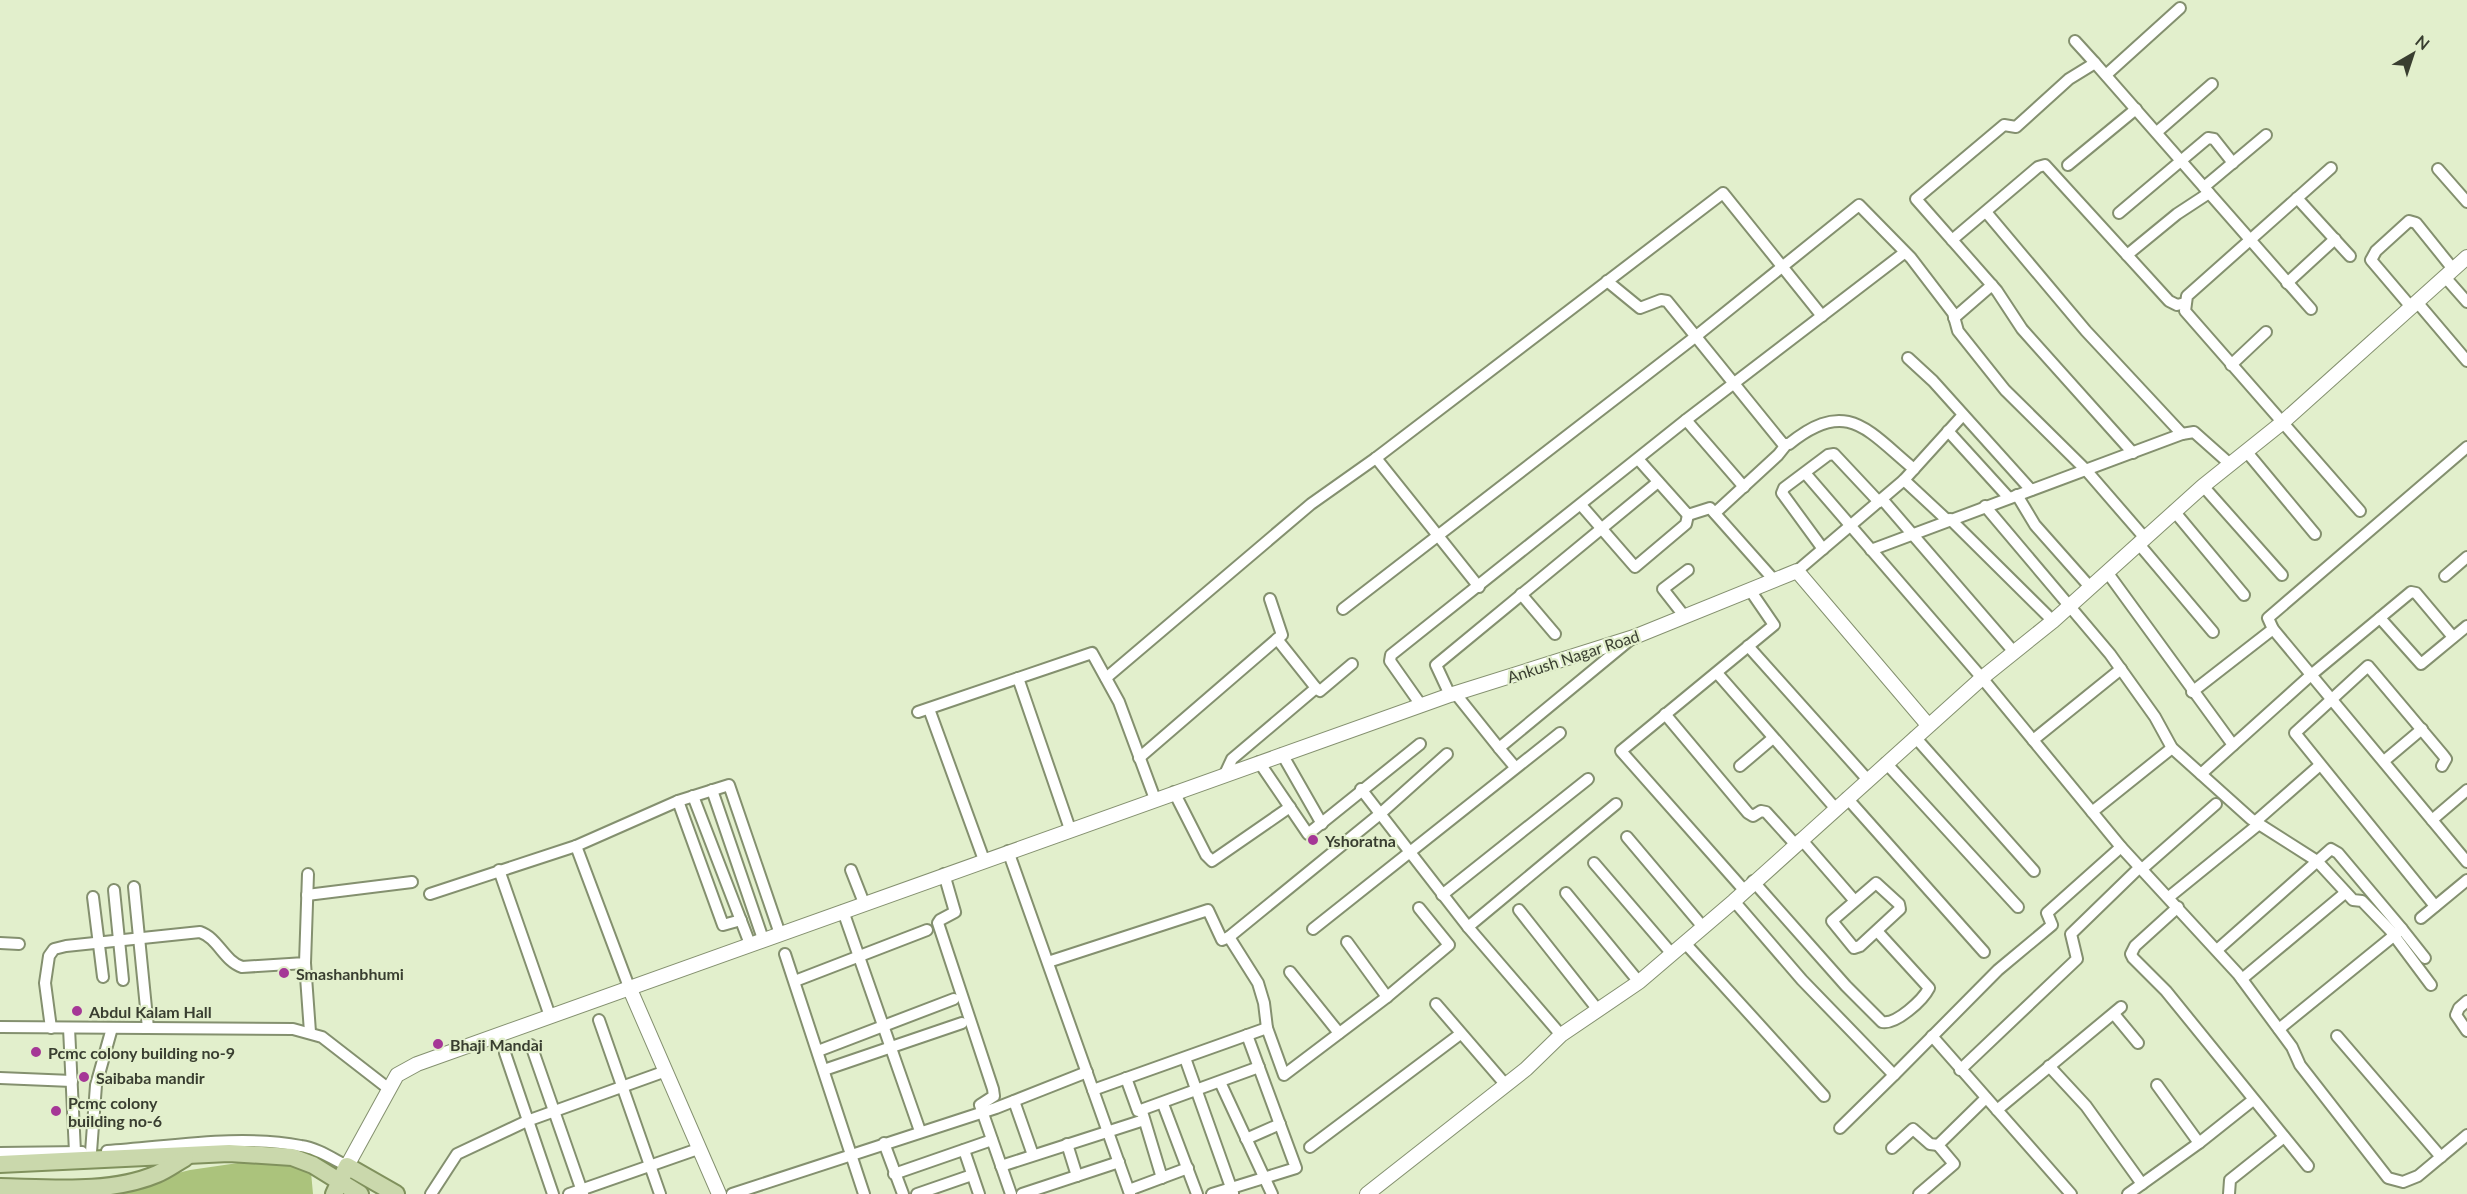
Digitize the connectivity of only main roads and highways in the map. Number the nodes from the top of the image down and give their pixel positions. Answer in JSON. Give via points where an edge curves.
{"nodes":[{"id":1,"x":189,"y":1155,"type":"junction"},
{"id":2,"x":0,"y":1164,"type":"edge"},
{"id":3,"x":0,"y":1187,"type":"edge"},
{"id":4,"x":337,"y":1188,"type":"edge"},
{"id":5,"x":360,"y":1194,"type":"edge"},
{"id":6,"x":396,"y":1194,"type":"edge"}],
"edges":[{"from":1,"to":2,"type":"main road"},
{"from":1,"to":3,"type":"main road","via":[[157,1174],[130,1182],[90,1187]]},
{"from":1,"to":4,"type":"main road","via":[[229,1153],[292,1158],[314,1165]]},
{"from":4,"to":5,"type":"main road"},
{"from":4,"to":6,"type":"main road","via":[[347,1166]]}]}
